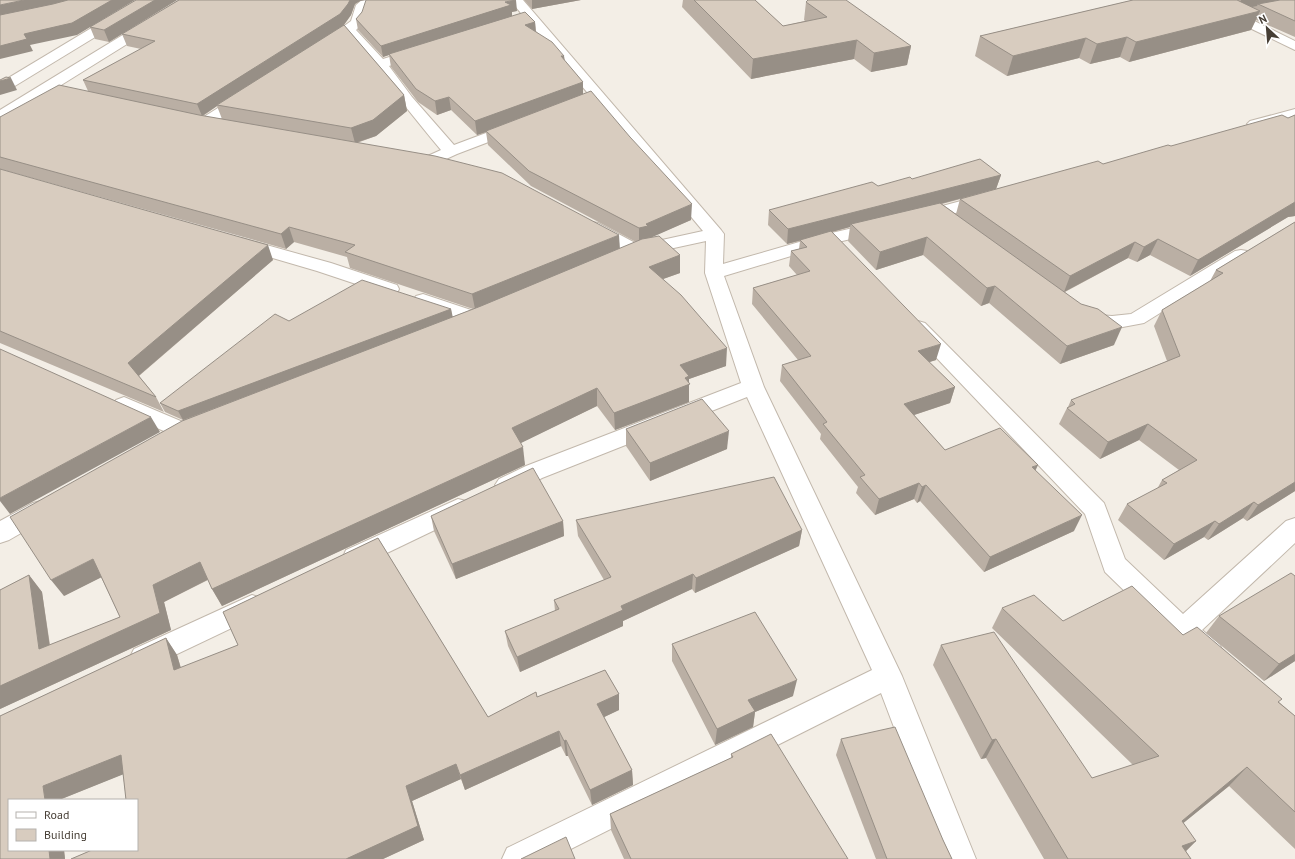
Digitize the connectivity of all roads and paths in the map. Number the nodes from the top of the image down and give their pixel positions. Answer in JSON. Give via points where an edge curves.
{"nodes":[{"id":1,"x":147,"y":0,"type":"edge"},
{"id":2,"x":189,"y":0,"type":"edge"},
{"id":3,"x":371,"y":0,"type":"edge"},
{"id":4,"x":516,"y":0,"type":"edge"},
{"id":5,"x":1202,"y":0,"type":"edge"},
{"id":6,"x":1258,"y":11,"type":"edge"},
{"id":7,"x":1235,"y":16,"type":"junction"},
{"id":8,"x":349,"y":30,"type":"junction"},
{"id":9,"x":1295,"y":46,"type":"edge"},
{"id":10,"x":433,"y":48,"type":"edge"},
{"id":11,"x":316,"y":51,"type":"edge"},
{"id":12,"x":380,"y":64,"type":"junction"},
{"id":13,"x":4,"y":85,"type":"edge"},
{"id":14,"x":44,"y":88,"type":"junction"},
{"id":15,"x":257,"y":89,"type":"edge"},
{"id":16,"x":98,"y":100,"type":"edge"},
{"id":17,"x":1295,"y":113,"type":"edge"},
{"id":18,"x":0,"y":116,"type":"edge"},
{"id":19,"x":525,"y":123,"type":"edge"},
{"id":20,"x":228,"y":127,"type":"edge"},
{"id":21,"x":1242,"y":128,"type":"edge"},
{"id":22,"x":450,"y":159,"type":"junction"},
{"id":23,"x":420,"y":161,"type":"edge"},
{"id":24,"x":1000,"y":195,"type":"edge"},
{"id":25,"x":939,"y":212,"type":"junction"},
{"id":26,"x":576,"y":219,"type":"edge"},
{"id":27,"x":959,"y":226,"type":"edge"},
{"id":28,"x":715,"y":234,"type":"junction"},
{"id":29,"x":832,"y":238,"type":"junction"},
{"id":30,"x":226,"y":239,"type":"edge"},
{"id":31,"x":1256,"y":246,"type":"edge"},
{"id":32,"x":637,"y":251,"type":"junction"},
{"id":33,"x":849,"y":255,"type":"edge"},
{"id":34,"x":615,"y":260,"type":"edge"},
{"id":35,"x":714,"y":273,"type":"junction"},
{"id":36,"x":1075,"y":311,"type":"edge"},
{"id":37,"x":904,"y":312,"type":"edge"},
{"id":38,"x":447,"y":329,"type":"edge"},
{"id":39,"x":753,"y":386,"type":"junction"},
{"id":40,"x":109,"y":398,"type":"edge"},
{"id":41,"x":161,"y":442,"type":"edge"},
{"id":42,"x":60,"y":499,"type":"edge"},
{"id":43,"x":1295,"y":528,"type":"edge"},
{"id":44,"x":0,"y":533,"type":"edge"},
{"id":45,"x":332,"y":568,"type":"edge"},
{"id":46,"x":274,"y":595,"type":"edge"},
{"id":47,"x":1183,"y":631,"type":"junction"},
{"id":48,"x":1224,"y":666,"type":"edge"},
{"id":49,"x":123,"y":667,"type":"edge"},
{"id":50,"x":888,"y":676,"type":"junction"},
{"id":51,"x":518,"y":859,"type":"edge"},
{"id":52,"x":960,"y":859,"type":"edge"}],
"edges":[{"from":1,"to":13,"type":"street"},
{"from":2,"to":14,"type":"street"},
{"from":3,"to":8,"type":"street","via":[[362,5],[357,23]]},
{"from":4,"to":28,"type":"street","via":[[523,20]]},
{"from":5,"to":7,"type":"street"},
{"from":6,"to":7,"type":"street"},
{"from":7,"to":9,"type":"street"},
{"from":8,"to":11,"type":"street"},
{"from":8,"to":12,"type":"street"},
{"from":10,"to":12,"type":"street"},
{"from":12,"to":22,"type":"street"},
{"from":14,"to":16,"type":"street"},
{"from":14,"to":18,"type":"street"},
{"from":15,"to":20,"type":"street","via":[[197,121]]},
{"from":17,"to":21,"type":"street"},
{"from":19,"to":22,"type":"street"},
{"from":22,"to":23,"type":"street"},
{"from":24,"to":25,"type":"street"},
{"from":25,"to":27,"type":"street"},
{"from":25,"to":29,"type":"street"},
{"from":26,"to":32,"type":"street"},
{"from":28,"to":32,"type":"street"},
{"from":28,"to":35,"type":"street"},
{"from":29,"to":33,"type":"street"},
{"from":29,"to":35,"type":"street"},
{"from":30,"to":38,"type":"street","via":[[484,315]]},
{"from":31,"to":36,"type":"street","via":[[1137,319],[1118,324],[1097,322]]},
{"from":32,"to":34,"type":"street"},
{"from":35,"to":39,"type":"street"},
{"from":37,"to":47,"type":"street","via":[[1096,510],[1114,565]]},
{"from":39,"to":45,"type":"street","via":[[534,472]]},
{"from":39,"to":50,"type":"street"},
{"from":40,"to":41,"type":"street","via":[[189,428]]},
{"from":42,"to":44,"type":"street"},
{"from":43,"to":47,"type":"street"},
{"from":46,"to":49,"type":"street"},
{"from":47,"to":48,"type":"street"},
{"from":50,"to":51,"type":"street"},
{"from":50,"to":52,"type":"street"}]}
